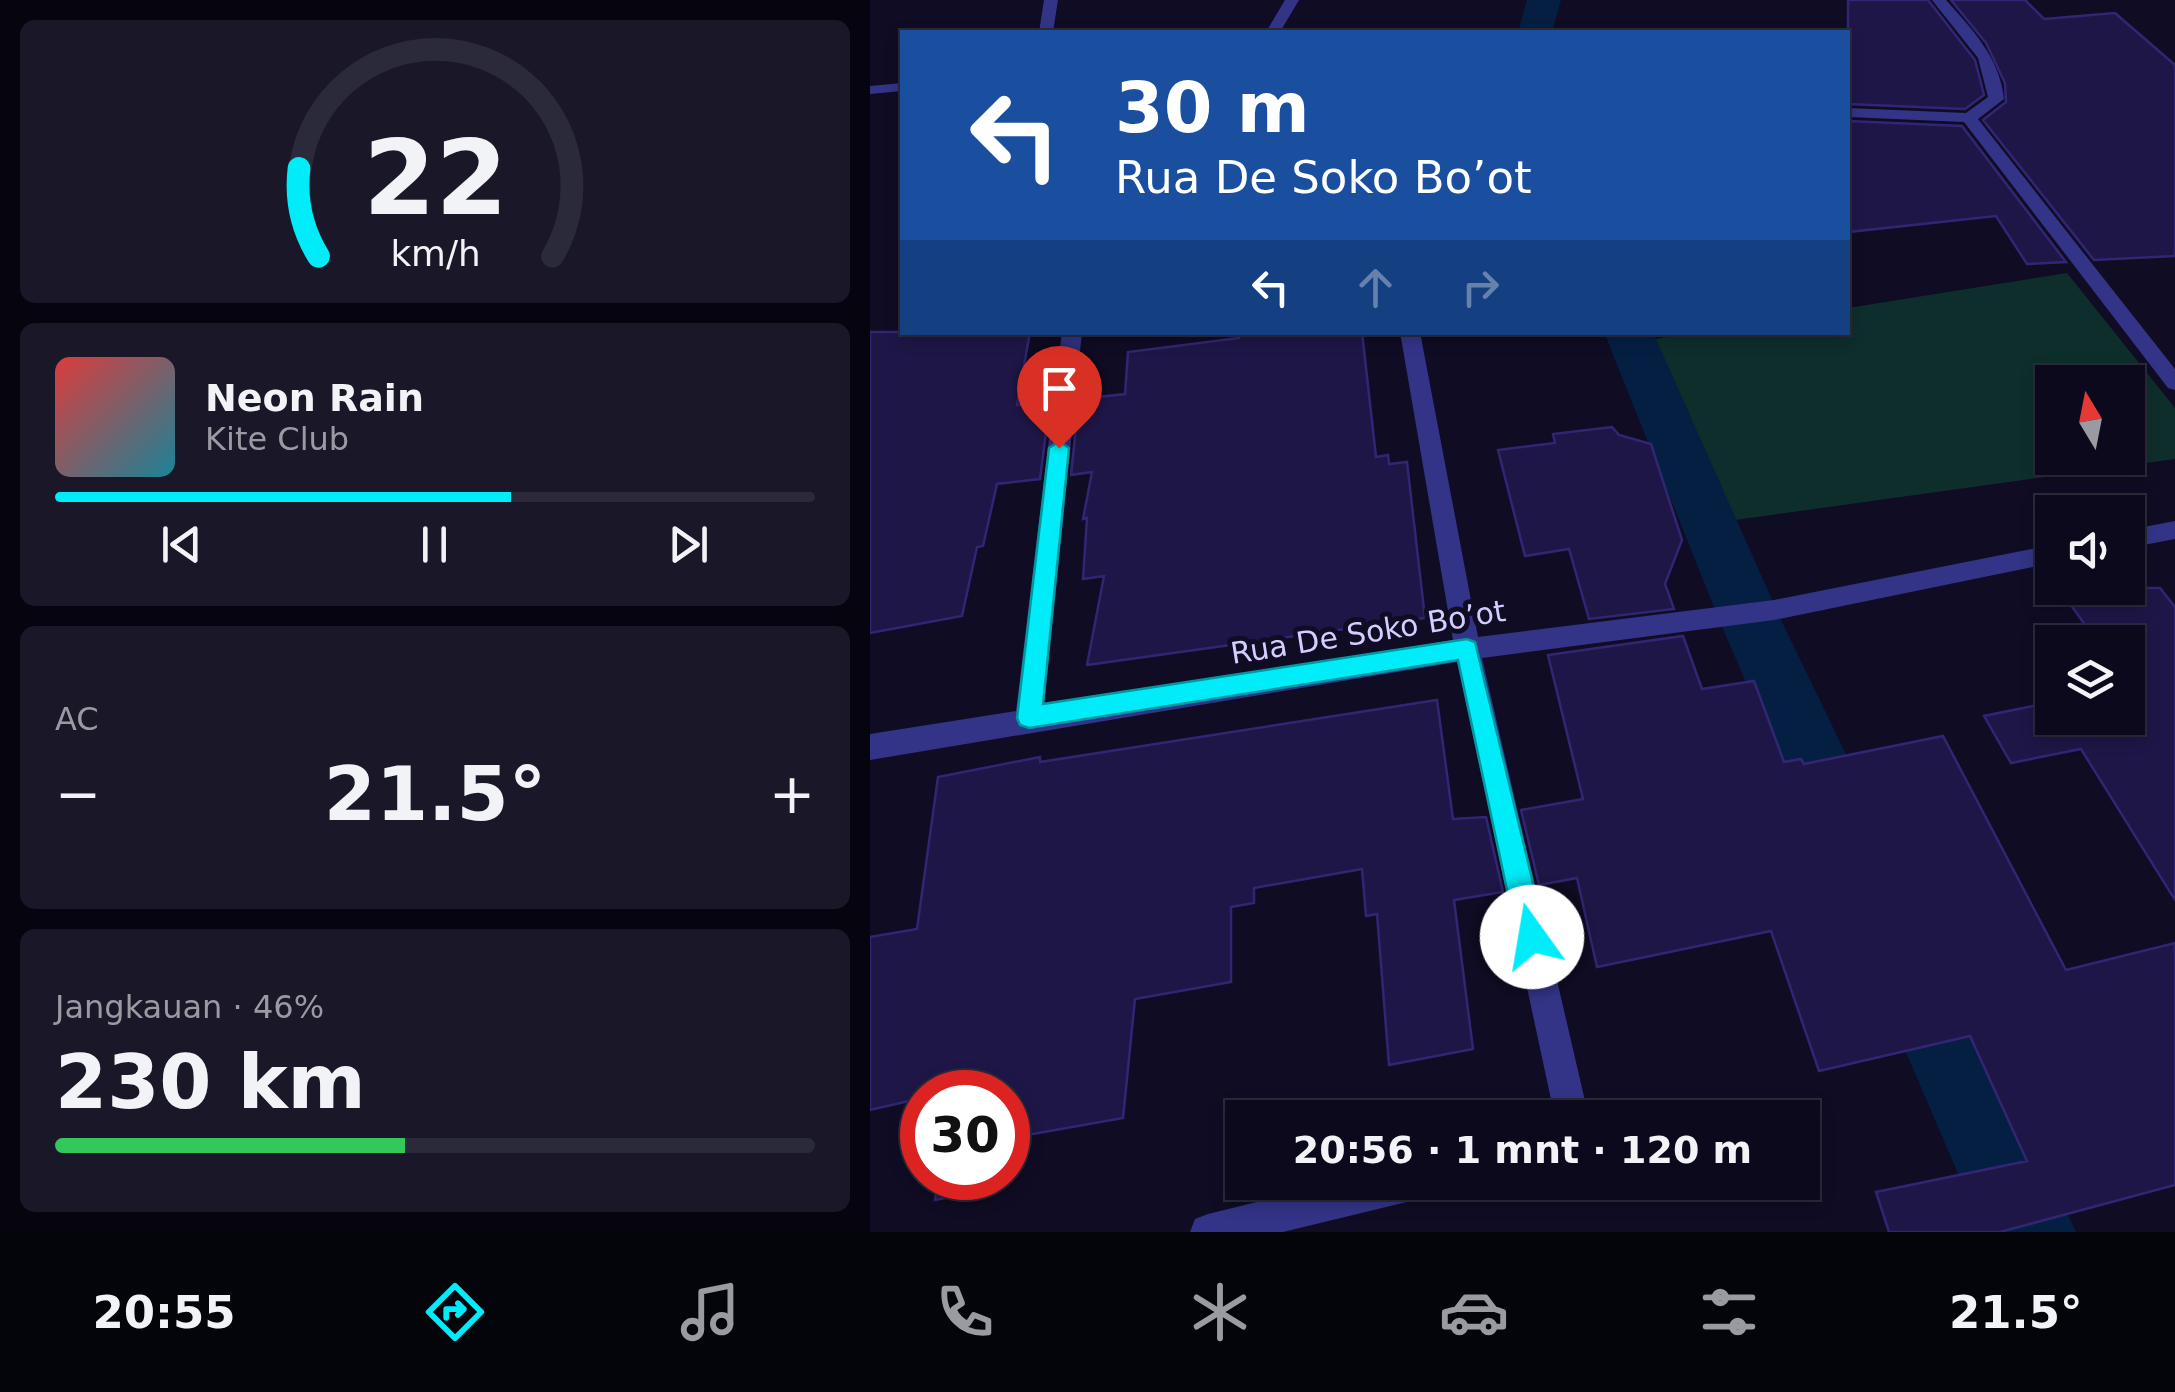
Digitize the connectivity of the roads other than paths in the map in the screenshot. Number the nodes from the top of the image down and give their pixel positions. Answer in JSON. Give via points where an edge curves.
{"nodes":[{"id":1,"x":1051,"y":0,"type":"edge"},
{"id":2,"x":1292,"y":0,"type":"edge"},
{"id":3,"x":1940,"y":0,"type":"edge"},
{"id":4,"x":1046,"y":30,"type":"edge"},
{"id":5,"x":1274,"y":30,"type":"edge"},
{"id":6,"x":900,"y":87,"type":"edge"},
{"id":7,"x":870,"y":90,"type":"edge"},
{"id":8,"x":1850,"y":114,"type":"edge"},
{"id":9,"x":1968,"y":118,"type":"junction"},
{"id":10,"x":1072,"y":335,"type":"edge"},
{"id":11,"x":1411,"y":335,"type":"edge"},
{"id":12,"x":2175,"y":383,"type":"edge"},
{"id":13,"x":2175,"y":530,"type":"edge"},
{"id":14,"x":2145,"y":536,"type":"edge"},
{"id":15,"x":2035,"y":557,"type":"edge"},
{"id":16,"x":1467,"y":649,"type":"junction"},
{"id":17,"x":1029,"y":718,"type":"junction"},
{"id":18,"x":870,"y":747,"type":"edge"},
{"id":19,"x":1568,"y":1100,"type":"edge"},
{"id":20,"x":1340,"y":1200,"type":"edge"},
{"id":21,"x":1208,"y":1232,"type":"edge"}],
"edges":[{"from":1,"to":4,"type":"street"},
{"from":2,"to":5,"type":"street"},
{"from":3,"to":9,"type":"street","via":[[1988,64],[1996,88],[1996,98]]},
{"from":6,"to":7,"type":"street"},
{"from":8,"to":9,"type":"street"},
{"from":9,"to":12,"type":"street"},
{"from":10,"to":17,"type":"street"},
{"from":11,"to":16,"type":"street"},
{"from":13,"to":14,"type":"street"},
{"from":15,"to":16,"type":"street","name":"Rua De Soko Bo’ot","via":[[1774,610]]},
{"from":16,"to":17,"type":"street","name":"Rua De Soko Bo’ot"},
{"from":16,"to":19,"type":"street"},
{"from":17,"to":18,"type":"street","name":"Rua De Soko Bo’ot"},
{"from":20,"to":21,"type":"street"}]}
